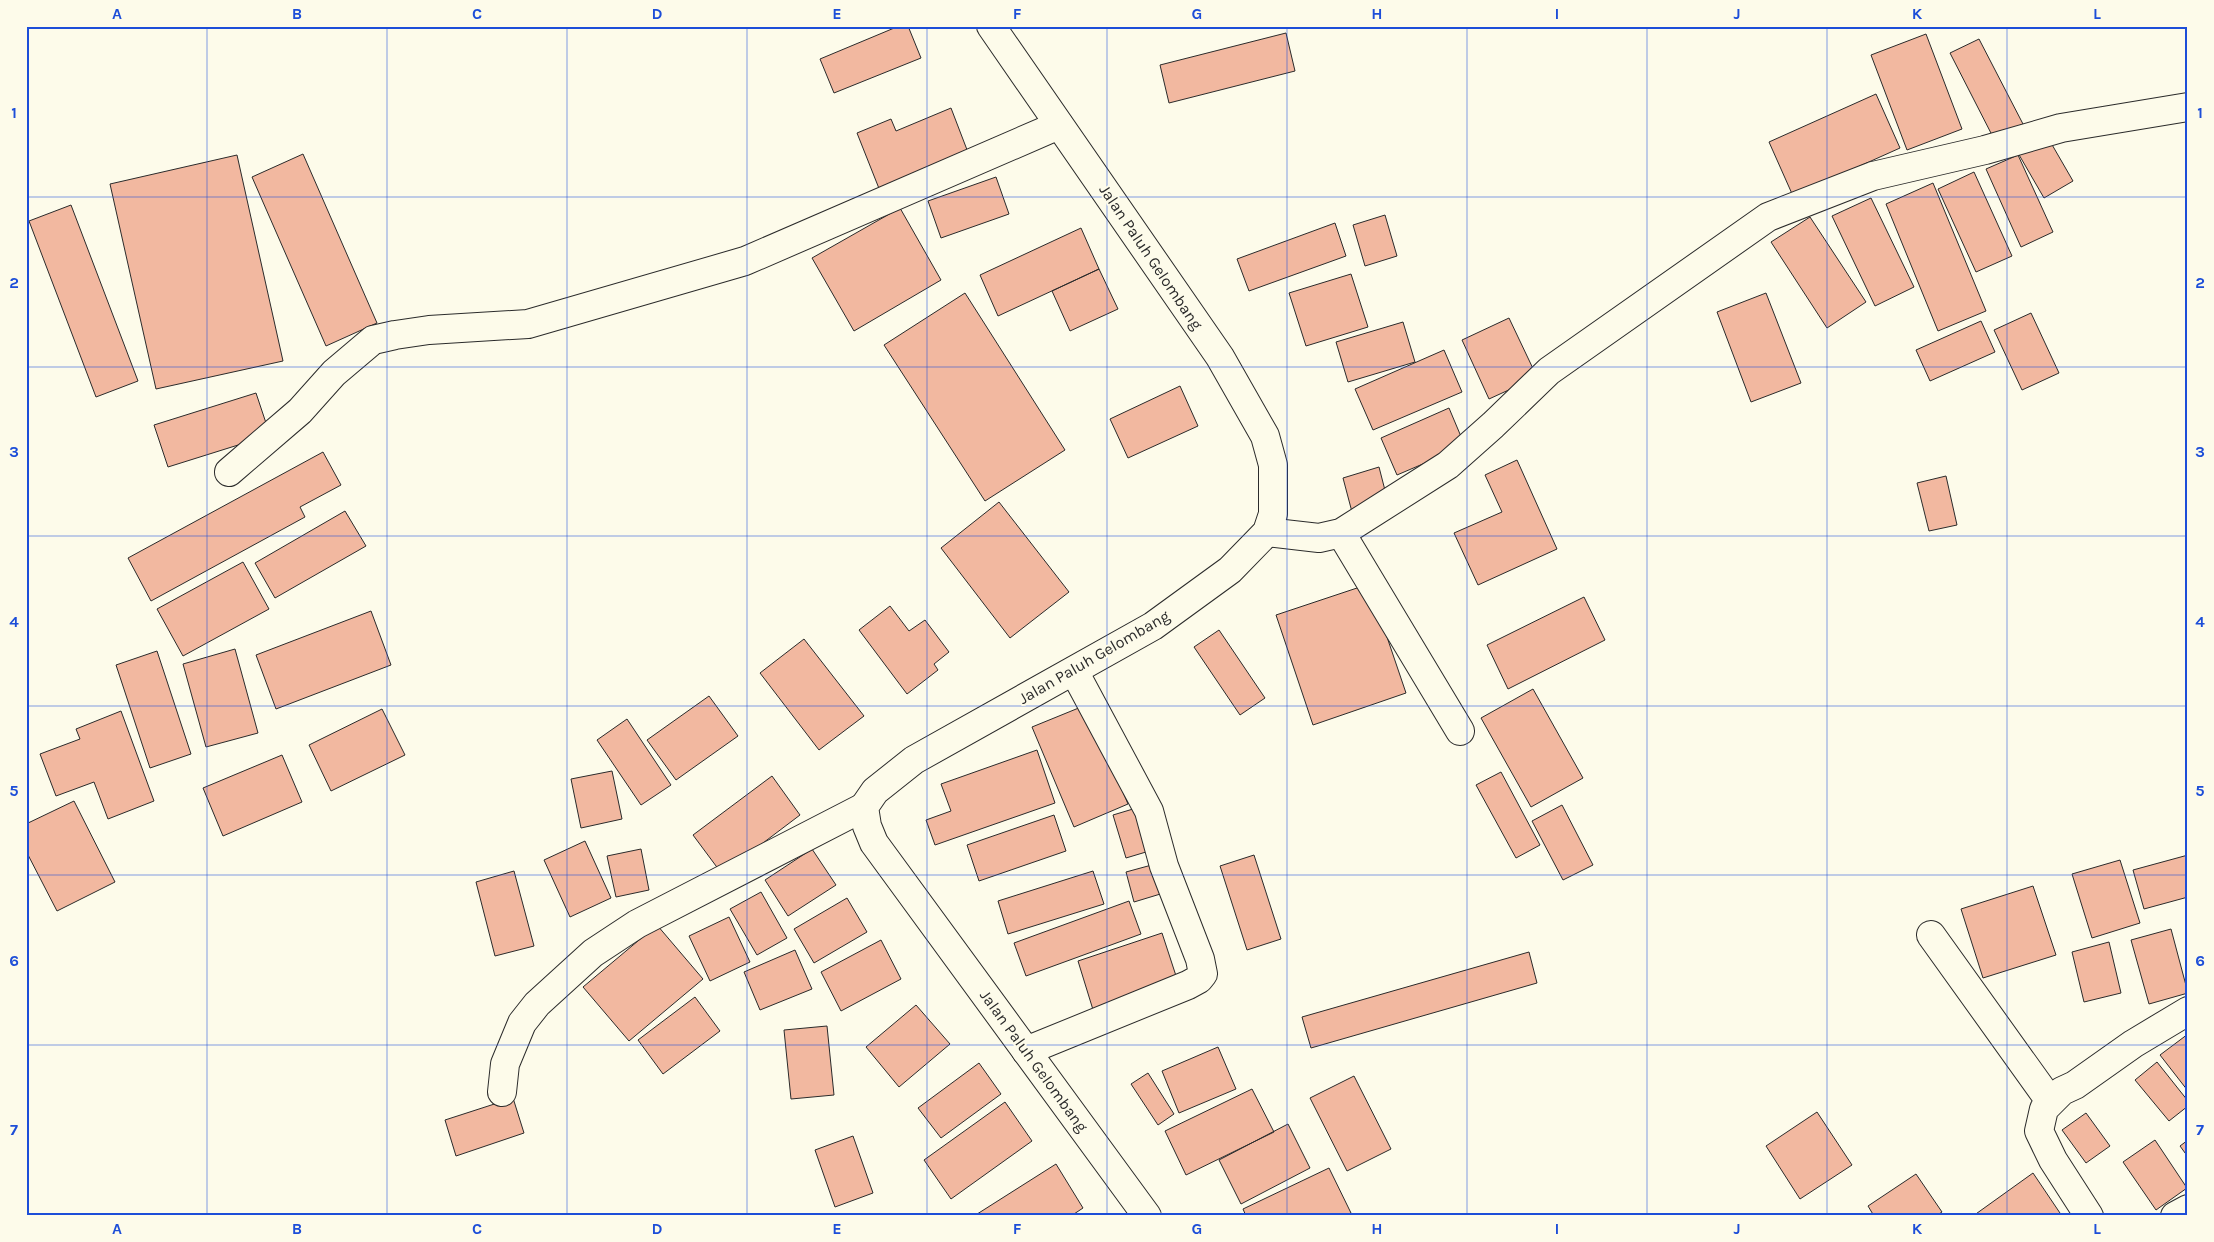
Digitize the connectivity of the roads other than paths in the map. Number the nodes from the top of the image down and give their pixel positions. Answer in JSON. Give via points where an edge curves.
{"nodes":[{"id":1,"x":990,"y":26,"type":"edge"},
{"id":2,"x":2188,"y":108,"type":"edge"},
{"id":3,"x":1059,"y":124,"type":"junction"},
{"id":4,"x":230,"y":472,"type":"dead end"},
{"id":5,"x":1267,"y":532,"type":"junction"},
{"id":6,"x":1341,"y":533,"type":"junction"},
{"id":7,"x":1074,"y":671,"type":"junction"},
{"id":8,"x":1460,"y":732,"type":"dead end"},
{"id":9,"x":864,"y":807,"type":"junction"},
{"id":10,"x":1931,"y":935,"type":"dead end"},
{"id":11,"x":2188,"y":1011,"type":"edge"},
{"id":12,"x":1026,"y":1051,"type":"junction"},
{"id":13,"x":502,"y":1092,"type":"dead end"},
{"id":14,"x":2050,"y":1101,"type":"junction"},
{"id":15,"x":2188,"y":1209,"type":"edge"},
{"id":16,"x":1146,"y":1216,"type":"edge"},
{"id":17,"x":2089,"y":1216,"type":"edge"},
{"id":18,"x":2175,"y":1216,"type":"edge"}],
"edges":[{"from":1,"to":3,"type":"street","name":"Jalan Paluh Gelombang"},
{"from":2,"to":6,"type":"street","via":[[2062,128],[1873,176],[1768,217],[1549,371],[1448,465]]},
{"from":3,"to":4,"type":"street","via":[[745,261],[528,324],[429,330],[373,340],[334,373],[300,411]]},
{"from":3,"to":5,"type":"street","name":"Jalan Paluh Gelombang","via":[[1220,357],[1265,436],[1273,465],[1274,493]]},
{"from":5,"to":6,"type":"street","via":[[1319,538]]},
{"from":5,"to":7,"type":"street","name":"Jalan Paluh Gelombang","via":[[1230,570],[1153,626]]},
{"from":6,"to":8,"type":"street"},
{"from":7,"to":9,"type":"street","name":"Jalan Paluh Gelombang","via":[[914,760],[875,791]]},
{"from":7,"to":12,"type":"street","via":[[1149,811],[1164,866],[1203,974],[1188,985]]},
{"from":9,"to":12,"type":"street","name":"Jalan Paluh Gelombang","via":[[874,843]]},
{"from":9,"to":13,"type":"street","via":[[637,924],[593,953],[536,1004],[522,1023],[505,1064]]},
{"from":10,"to":14,"type":"street"},
{"from":11,"to":14,"type":"street"},
{"from":12,"to":16,"type":"street","name":"Jalan Paluh Gelombang"},
{"from":14,"to":17,"type":"street","via":[[2041,1116],[2038,1131]]},
{"from":15,"to":18,"type":"street"}]}
